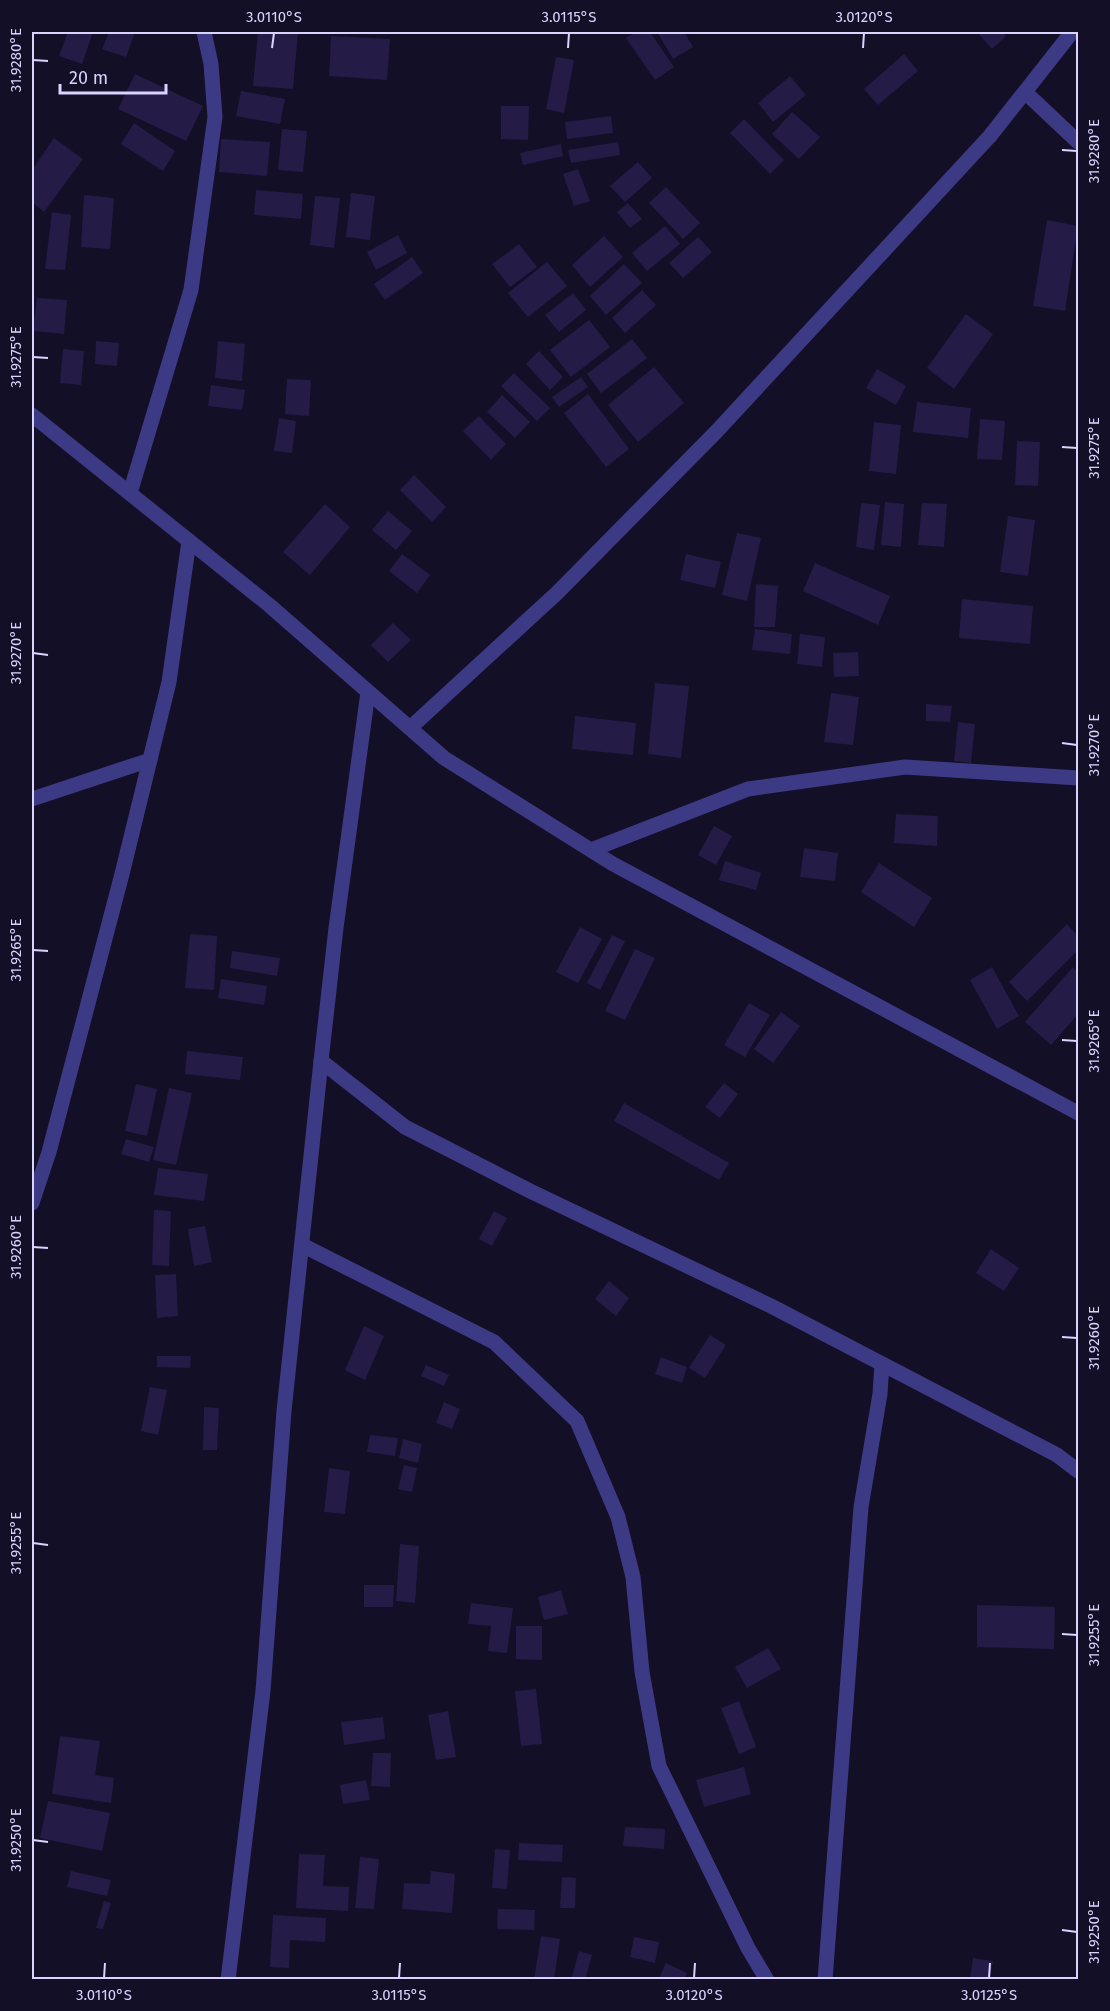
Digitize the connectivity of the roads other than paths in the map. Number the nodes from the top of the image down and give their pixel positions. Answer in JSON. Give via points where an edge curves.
{"nodes":[{"id":1,"x":204,"y":32,"type":"edge"},
{"id":2,"x":1072,"y":32,"type":"edge"},
{"id":3,"x":1025,"y":92,"type":"junction"},
{"id":4,"x":1078,"y":142,"type":"edge"},
{"id":5,"x":32,"y":415,"type":"edge"},
{"id":6,"x":130,"y":493,"type":"junction"},
{"id":7,"x":189,"y":541,"type":"junction"},
{"id":8,"x":368,"y":692,"type":"junction"},
{"id":9,"x":410,"y":728,"type":"junction"},
{"id":10,"x":150,"y":760,"type":"junction"},
{"id":11,"x":1078,"y":778,"type":"edge"},
{"id":12,"x":32,"y":799,"type":"edge"},
{"id":13,"x":591,"y":850,"type":"junction"},
{"id":14,"x":321,"y":1061,"type":"junction"},
{"id":15,"x":1078,"y":1113,"type":"edge"},
{"id":16,"x":32,"y":1203,"type":"edge"},
{"id":17,"x":302,"y":1245,"type":"junction"},
{"id":18,"x":882,"y":1364,"type":"junction"},
{"id":19,"x":1078,"y":1471,"type":"edge"},
{"id":20,"x":228,"y":1980,"type":"edge"},
{"id":21,"x":767,"y":1980,"type":"edge"},
{"id":22,"x":825,"y":1980,"type":"edge"}],
"edges":[{"from":1,"to":6,"type":"street","via":[[211,64],[214,117],[191,290]]},
{"from":2,"to":3,"type":"street"},
{"from":3,"to":4,"type":"street"},
{"from":3,"to":9,"type":"street","via":[[990,136],[716,432],[556,593]]},
{"from":5,"to":6,"type":"street"},
{"from":6,"to":7,"type":"street"},
{"from":7,"to":8,"type":"street","via":[[269,604]]},
{"from":7,"to":10,"type":"street","via":[[169,682]]},
{"from":8,"to":9,"type":"street"},
{"from":8,"to":14,"type":"street"},
{"from":9,"to":13,"type":"street","via":[[444,758]]},
{"from":10,"to":12,"type":"street"},
{"from":10,"to":16,"type":"street","via":[[49,1152]]},
{"from":11,"to":13,"type":"street","via":[[905,767],[748,789]]},
{"from":13,"to":15,"type":"street"},
{"from":14,"to":17,"type":"street"},
{"from":14,"to":18,"type":"street","via":[[405,1127]]},
{"from":17,"to":20,"type":"street","via":[[284,1411],[263,1691]]},
{"from":17,"to":21,"type":"street","via":[[494,1342],[577,1421],[618,1517],[633,1577],[642,1672],[659,1766]]},
{"from":18,"to":19,"type":"street","via":[[1057,1455]]},
{"from":18,"to":22,"type":"street","via":[[861,1507]]}]}
